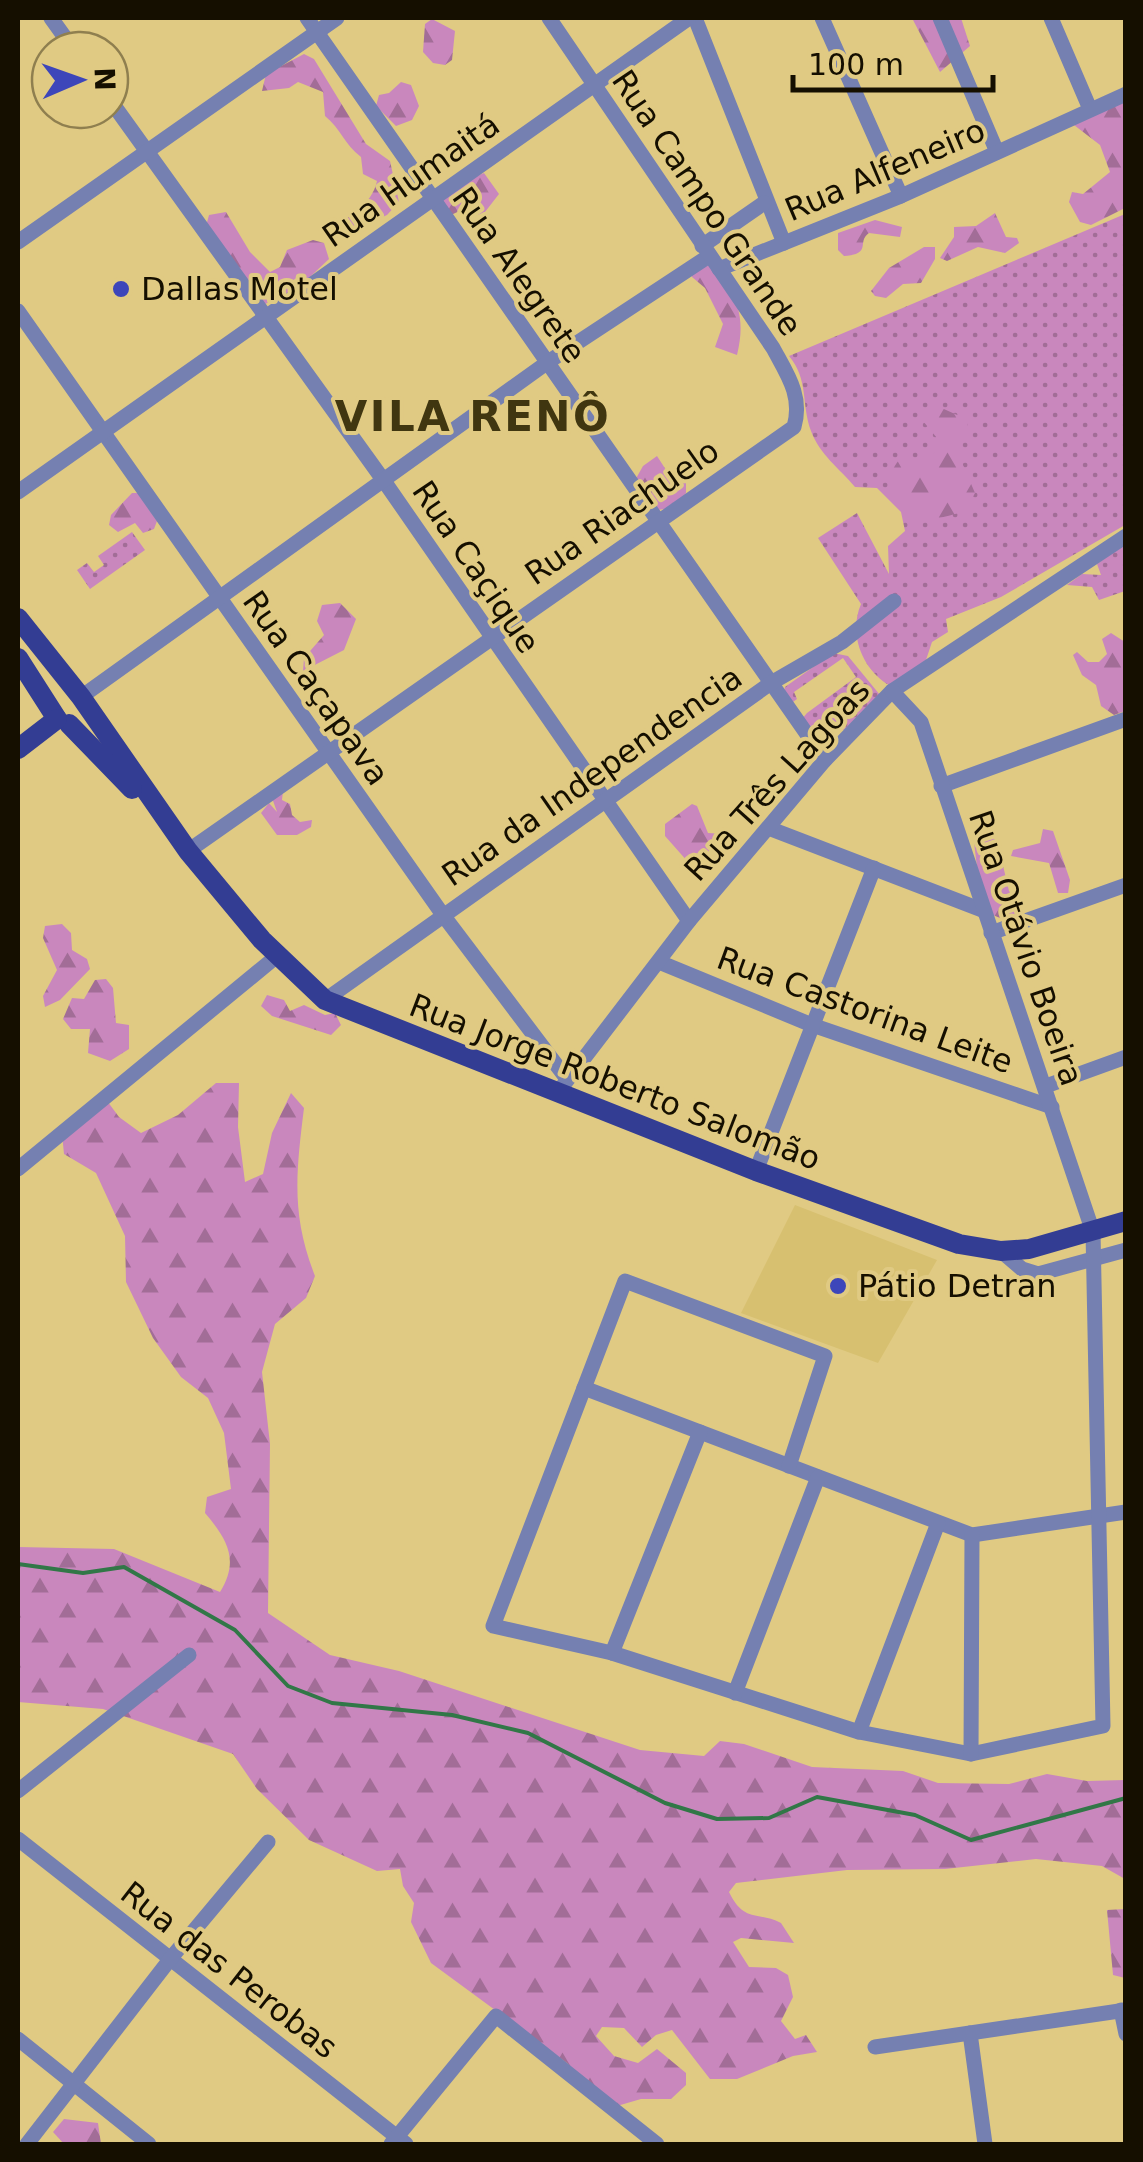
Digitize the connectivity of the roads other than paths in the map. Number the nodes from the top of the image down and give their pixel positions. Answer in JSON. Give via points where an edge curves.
{"nodes":[{"id":1,"x":336,"y":18,"type":"edge"},
{"id":2,"x":549,"y":18,"type":"edge"},
{"id":3,"x":692,"y":18,"type":"edge"},
{"id":4,"x":822,"y":18,"type":"edge"},
{"id":5,"x":940,"y":18,"type":"edge"},
{"id":6,"x":1051,"y":18,"type":"edge"},
{"id":7,"x":312,"y":24,"type":"edge"},
{"id":8,"x":594,"y":84,"type":"junction"},
{"id":9,"x":1126,"y":94,"type":"edge"},
{"id":10,"x":1090,"y":108,"type":"junction"},
{"id":11,"x":130,"y":128,"type":"edge"},
{"id":12,"x":147,"y":152,"type":"junction"},
{"id":13,"x":996,"y":152,"type":"junction"},
{"id":14,"x":901,"y":196,"type":"junction"},
{"id":15,"x":432,"y":199,"type":"junction"},
{"id":16,"x":764,"y":203,"type":"junction"},
{"id":17,"x":18,"y":242,"type":"edge"},
{"id":18,"x":784,"y":243,"type":"junction"},
{"id":19,"x":710,"y":257,"type":"junction"},
{"id":20,"x":18,"y":311,"type":"edge"},
{"id":21,"x":266,"y":315,"type":"junction"},
{"id":22,"x":548,"y":362,"type":"junction"},
{"id":23,"x":794,"y":426,"type":"joint"},
{"id":24,"x":102,"y":433,"type":"junction"},
{"id":25,"x":384,"y":481,"type":"junction"},
{"id":26,"x":18,"y":492,"type":"edge"},
{"id":27,"x":658,"y":520,"type":"junction"},
{"id":28,"x":1126,"y":536,"type":"edge"},
{"id":29,"x":219,"y":598,"type":"junction"},
{"id":30,"x":894,"y":601,"type":"dead end"},
{"id":31,"x":18,"y":618,"type":"edge"},
{"id":32,"x":489,"y":638,"type":"junction"},
{"id":33,"x":18,"y":658,"type":"edge"},
{"id":34,"x":771,"y":683,"type":"junction"},
{"id":35,"x":892,"y":691,"type":"junction"},
{"id":36,"x":80,"y":699,"type":"junction"},
{"id":37,"x":60,"y":718,"type":"junction"},
{"id":38,"x":1126,"y":719,"type":"edge"},
{"id":39,"x":18,"y":749,"type":"edge"},
{"id":40,"x":329,"y":753,"type":"junction"},
{"id":41,"x":825,"y":760,"type":"junction"},
{"id":42,"x":941,"y":786,"type":"junction"},
{"id":43,"x":604,"y":800,"type":"junction"},
{"id":44,"x":159,"y":814,"type":"junction"},
{"id":45,"x":771,"y":829,"type":"junction"},
{"id":46,"x":188,"y":851,"type":"junction"},
{"id":47,"x":874,"y":868,"type":"junction"},
{"id":48,"x":1126,"y":885,"type":"edge"},
{"id":49,"x":982,"y":910,"type":"junction"},
{"id":50,"x":442,"y":916,"type":"junction"},
{"id":51,"x":689,"y":920,"type":"junction"},
{"id":52,"x":990,"y":933,"type":"junction"},
{"id":53,"x":277,"y":956,"type":"junction"},
{"id":54,"x":659,"y":962,"type":"junction"},
{"id":55,"x":325,"y":1000,"type":"junction"},
{"id":56,"x":812,"y":1025,"type":"junction"},
{"id":57,"x":1124,"y":1057,"type":"edge"},
{"id":58,"x":563,"y":1086,"type":"junction"},
{"id":59,"x":1046,"y":1086,"type":"junction"},
{"id":60,"x":1052,"y":1107,"type":"junction"},
{"id":61,"x":18,"y":1169,"type":"edge"},
{"id":62,"x":756,"y":1171,"type":"junction"},
{"id":63,"x":1126,"y":1221,"type":"edge"},
{"id":64,"x":1093,"y":1232,"type":"junction"},
{"id":65,"x":1126,"y":1250,"type":"edge"},
{"id":66,"x":1002,"y":1251,"type":"junction"},
{"id":67,"x":1097,"y":1260,"type":"junction"},
{"id":68,"x":584,"y":1388,"type":"junction"},
{"id":69,"x":700,"y":1432,"type":"junction"},
{"id":70,"x":788,"y":1466,"type":"junction"},
{"id":71,"x":818,"y":1477,"type":"junction"},
{"id":72,"x":1126,"y":1512,"type":"edge"},
{"id":73,"x":1098,"y":1514,"type":"junction"},
{"id":74,"x":938,"y":1522,"type":"junction"},
{"id":75,"x":972,"y":1535,"type":"junction"},
{"id":76,"x":612,"y":1653,"type":"junction"},
{"id":77,"x":189,"y":1655,"type":"dead end"},
{"id":78,"x":735,"y":1692,"type":"junction"},
{"id":79,"x":858,"y":1732,"type":"junction"},
{"id":80,"x":971,"y":1754,"type":"junction"},
{"id":81,"x":18,"y":1790,"type":"edge"},
{"id":82,"x":18,"y":1839,"type":"edge"},
{"id":83,"x":268,"y":1842,"type":"dead end"},
{"id":84,"x":171,"y":1958,"type":"junction"},
{"id":85,"x":1123,"y":2010,"type":"edge"},
{"id":86,"x":970,"y":2033,"type":"junction"},
{"id":87,"x":1126,"y":2034,"type":"edge"},
{"id":88,"x":18,"y":2039,"type":"edge"},
{"id":89,"x":875,"y":2047,"type":"dead end"},
{"id":90,"x":73,"y":2085,"type":"junction"},
{"id":91,"x":398,"y":2142,"type":"edge"},
{"id":92,"x":27,"y":2144,"type":"edge"},
{"id":93,"x":149,"y":2144,"type":"edge"},
{"id":94,"x":657,"y":2144,"type":"edge"},
{"id":95,"x":985,"y":2144,"type":"edge"}],
"edges":[{"from":1,"to":7,"type":"street"},
{"from":2,"to":8,"type":"street","name":"Rua Campo Grande"},
{"from":3,"to":8,"type":"street","name":"Rua Humaitá"},
{"from":3,"to":16,"type":"street"},
{"from":4,"to":14,"type":"street"},
{"from":5,"to":13,"type":"street"},
{"from":6,"to":10,"type":"street"},
{"from":7,"to":12,"type":"street"},
{"from":7,"to":15,"type":"street","name":"Rua Alegrete"},
{"from":8,"to":15,"type":"street","name":"Rua Humaitá"},
{"from":8,"to":19,"type":"street","name":"Rua Campo Grande"},
{"from":9,"to":10,"type":"street","name":"Rua Alfeneiro"},
{"from":10,"to":13,"type":"street","name":"Rua Alfeneiro"},
{"from":11,"to":12,"type":"street","name":"Rua Caçique"},
{"from":12,"to":17,"type":"street"},
{"from":12,"to":21,"type":"street","name":"Rua Caçique"},
{"from":13,"to":14,"type":"street","name":"Rua Alfeneiro"},
{"from":14,"to":18,"type":"street","name":"Rua Alfeneiro"},
{"from":15,"to":21,"type":"street","name":"Rua Humaitá"},
{"from":15,"to":22,"type":"street","name":"Rua Alegrete"},
{"from":16,"to":18,"type":"street"},
{"from":16,"to":19,"type":"street"},
{"from":18,"to":19,"type":"street","name":"Rua Alfeneiro"},
{"from":19,"to":22,"type":"street"},
{"from":19,"to":23,"type":"street","name":"Rua Campo Grande","via":[[794,386]]},
{"from":20,"to":24,"type":"street","name":"Rua Caçapava"},
{"from":21,"to":24,"type":"street","name":"Rua Humaitá"},
{"from":21,"to":25,"type":"street","name":"Rua Caçique"},
{"from":22,"to":25,"type":"street"},
{"from":22,"to":27,"type":"street","name":"Rua Alegrete"},
{"from":23,"to":27,"type":"street","name":"Rua Riachuelo"},
{"from":24,"to":26,"type":"street","name":"Rua Humaitá"},
{"from":24,"to":29,"type":"street","name":"Rua Caçapava"},
{"from":25,"to":29,"type":"street"},
{"from":25,"to":32,"type":"street","name":"Rua Caçique"},
{"from":27,"to":32,"type":"street","name":"Rua Riachuelo"},
{"from":27,"to":34,"type":"street","name":"Rua Alegrete"},
{"from":28,"to":35,"type":"street","name":"Rua Três Lagoas"},
{"from":29,"to":36,"type":"street"},
{"from":29,"to":40,"type":"street","name":"Rua Caçapava"},
{"from":30,"to":34,"type":"street","name":"Rua da Independencia","via":[[842,642]]},
{"from":31,"to":36,"type":"main road","name":"Rua Jorge Roberto Salomão"},
{"from":32,"to":40,"type":"street","name":"Rua Riachuelo"},
{"from":32,"to":43,"type":"street","name":"Rua Caçique"},
{"from":33,"to":37,"type":"main road","name":"Rua Jorge Roberto Salomão"},
{"from":34,"to":41,"type":"street","name":"Rua Alegrete"},
{"from":34,"to":43,"type":"street","name":"Rua da Independencia"},
{"from":35,"to":41,"type":"street","name":"Rua Três Lagoas"},
{"from":35,"to":42,"type":"street","name":"Rua Otávio Boeira","via":[[921,722]]},
{"from":36,"to":37,"type":"main road","via":[[61,694]]},
{"from":36,"to":44,"type":"main road","name":"Rua Jorge Roberto Salomão"},
{"from":37,"to":39,"type":"main road"},
{"from":37,"to":44,"type":"main road","name":"Rua Jorge Roberto Salomão"},
{"from":38,"to":42,"type":"street"},
{"from":40,"to":46,"type":"street","name":"Rua Riachuelo"},
{"from":40,"to":50,"type":"street","name":"Rua Caçapava"},
{"from":41,"to":45,"type":"street","name":"Rua Três Lagoas"},
{"from":42,"to":49,"type":"street","name":"Rua Otávio Boeira"},
{"from":43,"to":50,"type":"street","name":"Rua da Independencia"},
{"from":43,"to":51,"type":"street","name":"Rua Caçique"},
{"from":44,"to":46,"type":"main road","name":"Rua Jorge Roberto Salomão"},
{"from":45,"to":47,"type":"street"},
{"from":45,"to":51,"type":"street","name":"Rua Três Lagoas"},
{"from":46,"to":53,"type":"main road","name":"Rua Jorge Roberto Salomão"},
{"from":47,"to":49,"type":"street"},
{"from":47,"to":56,"type":"street"},
{"from":48,"to":52,"type":"street"},
{"from":49,"to":52,"type":"street","name":"Rua Otávio Boeira"},
{"from":50,"to":55,"type":"street","name":"Rua da Independencia"},
{"from":50,"to":58,"type":"street","name":"Rua Caçapava"},
{"from":51,"to":54,"type":"street","name":"Rua Três Lagoas"},
{"from":52,"to":59,"type":"street","name":"Rua Otávio Boeira"},
{"from":53,"to":55,"type":"main road","name":"Rua Jorge Roberto Salomão"},
{"from":53,"to":61,"type":"street"},
{"from":54,"to":56,"type":"street","name":"Rua Castorina Leite"},
{"from":54,"to":58,"type":"street","name":"Rua Três Lagoas"},
{"from":55,"to":58,"type":"main road","name":"Rua Jorge Roberto Salomão"},
{"from":56,"to":60,"type":"street","name":"Rua Castorina Leite"},
{"from":56,"to":62,"type":"street"},
{"from":57,"to":59,"type":"street","name":"Rua Castorina Leite"},
{"from":58,"to":62,"type":"main road","name":"Rua Jorge Roberto Salomão"},
{"from":59,"to":60,"type":"street","name":"Rua Otávio Boeira"},
{"from":60,"to":64,"type":"street","name":"Rua Otávio Boeira"},
{"from":62,"to":66,"type":"main road","name":"Rua Jorge Roberto Salomão","via":[[959,1244]]},
{"from":63,"to":64,"type":"main road","name":"Rua Jorge Roberto Salomão"},
{"from":64,"to":66,"type":"main road","name":"Rua Jorge Roberto Salomão"},
{"from":64,"to":67,"type":"street","name":"Rua Otávio Boeira"},
{"from":65,"to":67,"type":"street"},
{"from":66,"to":67,"type":"street","via":[[1038,1274]]},
{"from":67,"to":73,"type":"street","name":"Rua Otávio Boeira"},
{"from":68,"to":69,"type":"street"},
{"from":68,"to":70,"type":"street","via":[[625,1281],[825,1356]]},
{"from":68,"to":76,"type":"street","via":[[493,1626]]},
{"from":69,"to":70,"type":"street"},
{"from":69,"to":76,"type":"street"},
{"from":70,"to":71,"type":"street"},
{"from":71,"to":74,"type":"street"},
{"from":71,"to":78,"type":"street"},
{"from":72,"to":73,"type":"street"},
{"from":73,"to":75,"type":"street"},
{"from":73,"to":80,"type":"street","name":"Rua Otávio Boeira","via":[[1103,1726]]},
{"from":74,"to":75,"type":"street"},
{"from":74,"to":79,"type":"street"},
{"from":75,"to":80,"type":"street"},
{"from":76,"to":78,"type":"street"},
{"from":77,"to":81,"type":"street"},
{"from":78,"to":79,"type":"street"},
{"from":79,"to":80,"type":"street"},
{"from":82,"to":84,"type":"street","name":"Rua das Perobas"},
{"from":83,"to":84,"type":"street"},
{"from":84,"to":90,"type":"street"},
{"from":84,"to":91,"type":"street","name":"Rua das Perobas"},
{"from":85,"to":86,"type":"street"},
{"from":85,"to":87,"type":"street"},
{"from":86,"to":89,"type":"street"},
{"from":86,"to":95,"type":"street"},
{"from":88,"to":90,"type":"street"},
{"from":90,"to":92,"type":"street"},
{"from":90,"to":93,"type":"street"},
{"from":91,"to":94,"type":"street","via":[[496,2016]]}]}
